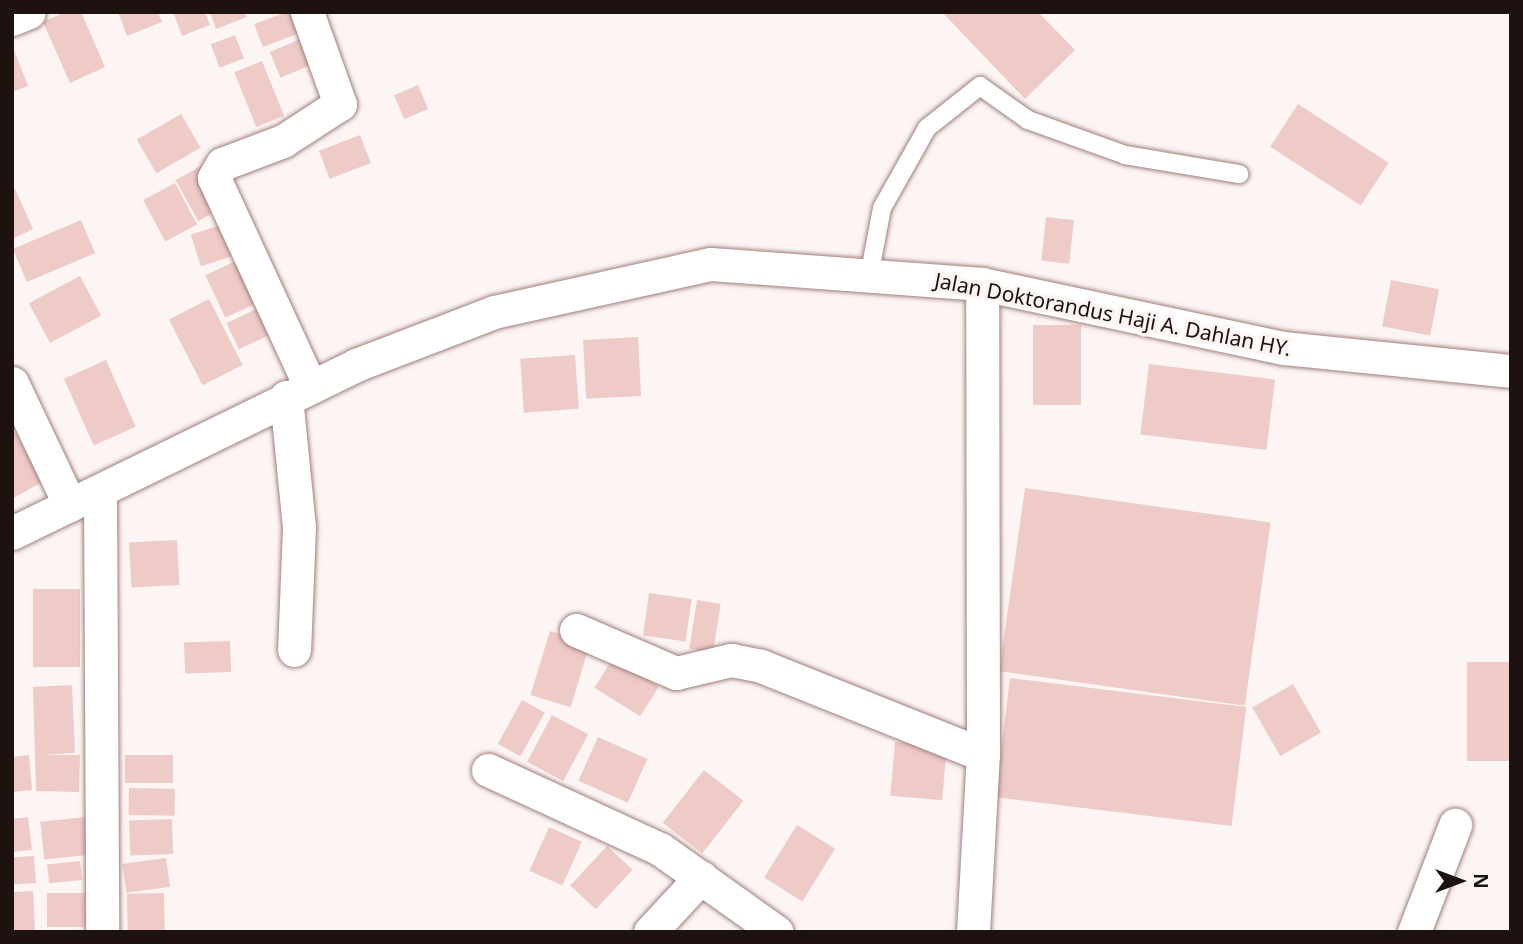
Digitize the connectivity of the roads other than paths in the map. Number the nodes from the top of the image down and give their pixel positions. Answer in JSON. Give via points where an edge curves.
{"nodes":[{"id":1,"x":29,"y":12,"type":"edge"},
{"id":2,"x":307,"y":12,"type":"edge"},
{"id":3,"x":12,"y":19,"type":"edge"},
{"id":4,"x":1239,"y":174,"type":"dead end"},
{"id":5,"x":870,"y":271,"type":"junction"},
{"id":6,"x":982,"y":284,"type":"junction"},
{"id":7,"x":1511,"y":371,"type":"edge"},
{"id":8,"x":12,"y":383,"type":"edge"},
{"id":9,"x":298,"y":391,"type":"junction"},
{"id":10,"x":100,"y":491,"type":"junction"},
{"id":11,"x":69,"y":505,"type":"junction"},
{"id":12,"x":12,"y":533,"type":"edge"},
{"id":13,"x":576,"y":630,"type":"dead end"},
{"id":14,"x":295,"y":650,"type":"dead end"},
{"id":15,"x":983,"y":755,"type":"junction"},
{"id":16,"x":488,"y":770,"type":"dead end"},
{"id":17,"x":1455,"y":825,"type":"dead end"},
{"id":18,"x":701,"y":877,"type":"junction"},
{"id":19,"x":102,"y":932,"type":"edge"},
{"id":20,"x":650,"y":932,"type":"edge"},
{"id":21,"x":777,"y":932,"type":"edge"},
{"id":22,"x":972,"y":932,"type":"edge"},
{"id":23,"x":1414,"y":932,"type":"edge"}],
"edges":[{"from":1,"to":3,"type":"street"},
{"from":2,"to":9,"type":"street","via":[[340,104],[284,141],[222,164],[214,178]]},
{"from":4,"to":5,"type":"lane","via":[[1125,155],[1028,120],[980,86],[927,128],[882,208]]},
{"from":5,"to":6,"type":"street","name":"Jalan Doktorandus Haji A. Dahlan HY."},
{"from":5,"to":9,"type":"street","name":"Jalan Doktorandus Haji A. Dahlan HY.","via":[[711,264],[640,277],[494,312]]},
{"from":6,"to":7,"type":"street","name":"Jalan Doktorandus Haji A. Dahlan HY.","via":[[1284,348]]},
{"from":6,"to":15,"type":"street"},
{"from":8,"to":11,"type":"street"},
{"from":9,"to":10,"type":"street","name":"Jalan Doktorandus Haji A. Dahlan HY."},
{"from":9,"to":14,"type":"street"},
{"from":10,"to":11,"type":"street","name":"Jalan Doktorandus Haji A. Dahlan HY."},
{"from":10,"to":19,"type":"street"},
{"from":11,"to":12,"type":"street","name":"Jalan Doktorandus Haji A. Dahlan HY."},
{"from":13,"to":15,"type":"street","via":[[676,674],[731,660],[761,666]]},
{"from":15,"to":22,"type":"street"},
{"from":16,"to":18,"type":"street","via":[[613,822]]},
{"from":17,"to":23,"type":"street"},
{"from":18,"to":20,"type":"street"},
{"from":18,"to":21,"type":"street"}]}
